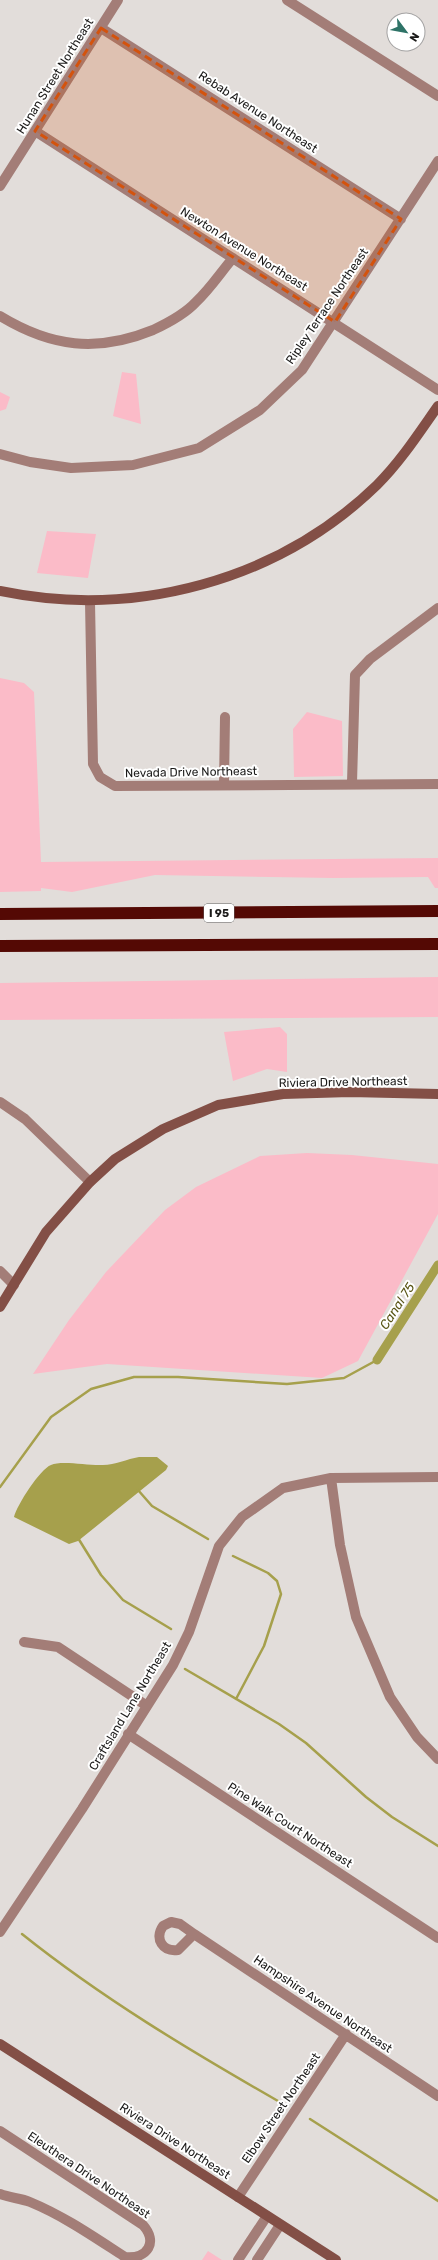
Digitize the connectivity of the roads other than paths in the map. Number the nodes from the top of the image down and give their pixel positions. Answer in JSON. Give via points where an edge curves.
{"nodes":[{"id":1,"x":118,"y":0,"type":"edge"},
{"id":2,"x":287,"y":0,"type":"edge"},
{"id":3,"x":101,"y":28,"type":"junction"},
{"id":4,"x":438,"y":96,"type":"edge"},
{"id":5,"x":35,"y":131,"type":"junction"},
{"id":6,"x":438,"y":161,"type":"edge"},
{"id":7,"x":0,"y":186,"type":"edge"},
{"id":8,"x":401,"y":219,"type":"junction"},
{"id":9,"x":233,"y":258,"type":"junction"},
{"id":10,"x":0,"y":316,"type":"edge"},
{"id":11,"x":335,"y":322,"type":"junction"},
{"id":12,"x":438,"y":390,"type":"edge"},
{"id":13,"x":438,"y":406,"type":"edge"},
{"id":14,"x":0,"y":454,"type":"edge"},
{"id":15,"x":0,"y":591,"type":"edge"},
{"id":16,"x":90,"y":602,"type":"junction"},
{"id":17,"x":438,"y":608,"type":"edge"},
{"id":18,"x":225,"y":717,"type":"dead end"},
{"id":19,"x":352,"y":783,"type":"junction"},
{"id":20,"x":224,"y":784,"type":"junction"},
{"id":21,"x":438,"y":784,"type":"edge"},
{"id":22,"x":438,"y":911,"type":"edge"},
{"id":23,"x":0,"y":914,"type":"edge"},
{"id":24,"x":438,"y":944,"type":"edge"},
{"id":25,"x":0,"y":946,"type":"edge"},
{"id":26,"x":438,"y":1094,"type":"edge"},
{"id":27,"x":0,"y":1102,"type":"edge"},
{"id":28,"x":90,"y":1182,"type":"junction"},
{"id":29,"x":0,"y":1271,"type":"edge"},
{"id":30,"x":14,"y":1285,"type":"junction"},
{"id":31,"x":0,"y":1307,"type":"edge"},
{"id":32,"x":438,"y":1477,"type":"edge"},
{"id":33,"x":331,"y":1478,"type":"junction"},
{"id":34,"x":24,"y":1642,"type":"dead end"},
{"id":35,"x":147,"y":1706,"type":"junction"},
{"id":36,"x":128,"y":1734,"type":"junction"},
{"id":37,"x":438,"y":1759,"type":"edge"},
{"id":38,"x":0,"y":1932,"type":"edge"},
{"id":39,"x":194,"y":1934,"type":"dead end"},
{"id":40,"x":438,"y":1938,"type":"edge"},
{"id":41,"x":346,"y":2034,"type":"junction"},
{"id":42,"x":0,"y":2044,"type":"edge"},
{"id":43,"x":438,"y":2096,"type":"edge"},
{"id":44,"x":0,"y":2130,"type":"edge"},
{"id":45,"x":0,"y":2194,"type":"edge"},
{"id":46,"x":238,"y":2197,"type":"junction"},
{"id":47,"x":267,"y":2216,"type":"junction"},
{"id":48,"x":280,"y":2226,"type":"junction"},
{"id":49,"x":238,"y":2260,"type":"edge"},
{"id":50,"x":257,"y":2260,"type":"edge"},
{"id":51,"x":336,"y":2260,"type":"edge"}],
"edges":[{"from":1,"to":3,"type":"street","name":"Hunan Street Northeast"},
{"from":2,"to":4,"type":"street"},
{"from":3,"to":5,"type":"street","name":"Hunan Street Northeast"},
{"from":3,"to":8,"type":"street","name":"Rebab Avenue Northeast"},
{"from":5,"to":7,"type":"street","name":"Hunan Street Northeast"},
{"from":5,"to":9,"type":"street","name":"Newton Avenue Northeast"},
{"from":6,"to":8,"type":"street","name":"Ripley Terrace Northeast"},
{"from":8,"to":11,"type":"street","name":"Ripley Terrace Northeast"},
{"from":9,"to":10,"type":"street","via":[[196,303],[167,324],[129,340],[89,345],[66,342],[47,338]]},
{"from":9,"to":11,"type":"street","name":"Newton Avenue Northeast"},
{"from":11,"to":12,"type":"street","name":"Newton Avenue Northeast"},
{"from":11,"to":14,"type":"street","name":"Ripley Terrace Northeast","via":[[302,370],[262,408],[199,448],[133,465],[71,468],[30,462]]},
{"from":13,"to":16,"type":"street","via":[[410,447],[377,484],[328,527],[280,554],[219,581],[159,595]]},
{"from":15,"to":16,"type":"street","via":[[28,597]]},
{"from":16,"to":20,"type":"street","name":"Nevada Drive Northeast","via":[[93,764],[100,777],[115,786]]},
{"from":17,"to":19,"type":"street","via":[[370,659],[355,675]]},
{"from":18,"to":20,"type":"street"},
{"from":19,"to":20,"type":"street","name":"Nevada Drive Northeast"},
{"from":19,"to":21,"type":"street","name":"Nevada Drive Northeast"},
{"from":22,"to":23,"type":"highway","number":"I 95"},
{"from":24,"to":25,"type":"highway"},
{"from":26,"to":28,"type":"street","name":"Riviera Drive Northeast","via":[[283,1094],[218,1105],[160,1131],[115,1159]]},
{"from":27,"to":28,"type":"street","via":[[25,1119]]},
{"from":28,"to":30,"type":"street","name":"Riviera Drive Northeast","via":[[46,1232]]},
{"from":29,"to":30,"type":"street"},
{"from":30,"to":31,"type":"street","name":"Riviera Drive Northeast"},
{"from":32,"to":33,"type":"street","name":"Craftsland Lane Northeast"},
{"from":33,"to":35,"type":"street","name":"Craftsland Lane Northeast","via":[[283,1488],[242,1517],[219,1546],[189,1632],[173,1665]]},
{"from":33,"to":37,"type":"street","via":[[340,1544],[356,1617],[390,1697],[416,1738]]},
{"from":34,"to":35,"type":"street","via":[[58,1647]]},
{"from":35,"to":36,"type":"street","name":"Craftsland Lane Northeast"},
{"from":36,"to":38,"type":"street","name":"Craftsland Lane Northeast","via":[[82,1809]]},
{"from":36,"to":40,"type":"street","name":"Pine Walk Court Northeast"},
{"from":39,"to":41,"type":"street","name":"Hampshire Avenue Northeast"},
{"from":41,"to":43,"type":"street","name":"Hampshire Avenue Northeast"},
{"from":41,"to":46,"type":"street","name":"Elbow Street Northeast"},
{"from":42,"to":46,"type":"street","name":"Riviera Drive Northeast"},
{"from":44,"to":45,"type":"street","name":"Eleuthera Drive Northeast","via":[[143,2225],[150,2233],[151,2241],[141,2256],[125,2257],[56,2214],[27,2201]]},
{"from":46,"to":47,"type":"street","name":"Riviera Drive Northeast"},
{"from":47,"to":48,"type":"street","name":"Riviera Drive Northeast"},
{"from":47,"to":49,"type":"street"},
{"from":48,"to":50,"type":"street"},
{"from":48,"to":51,"type":"street","name":"Riviera Drive Northeast"}]}
